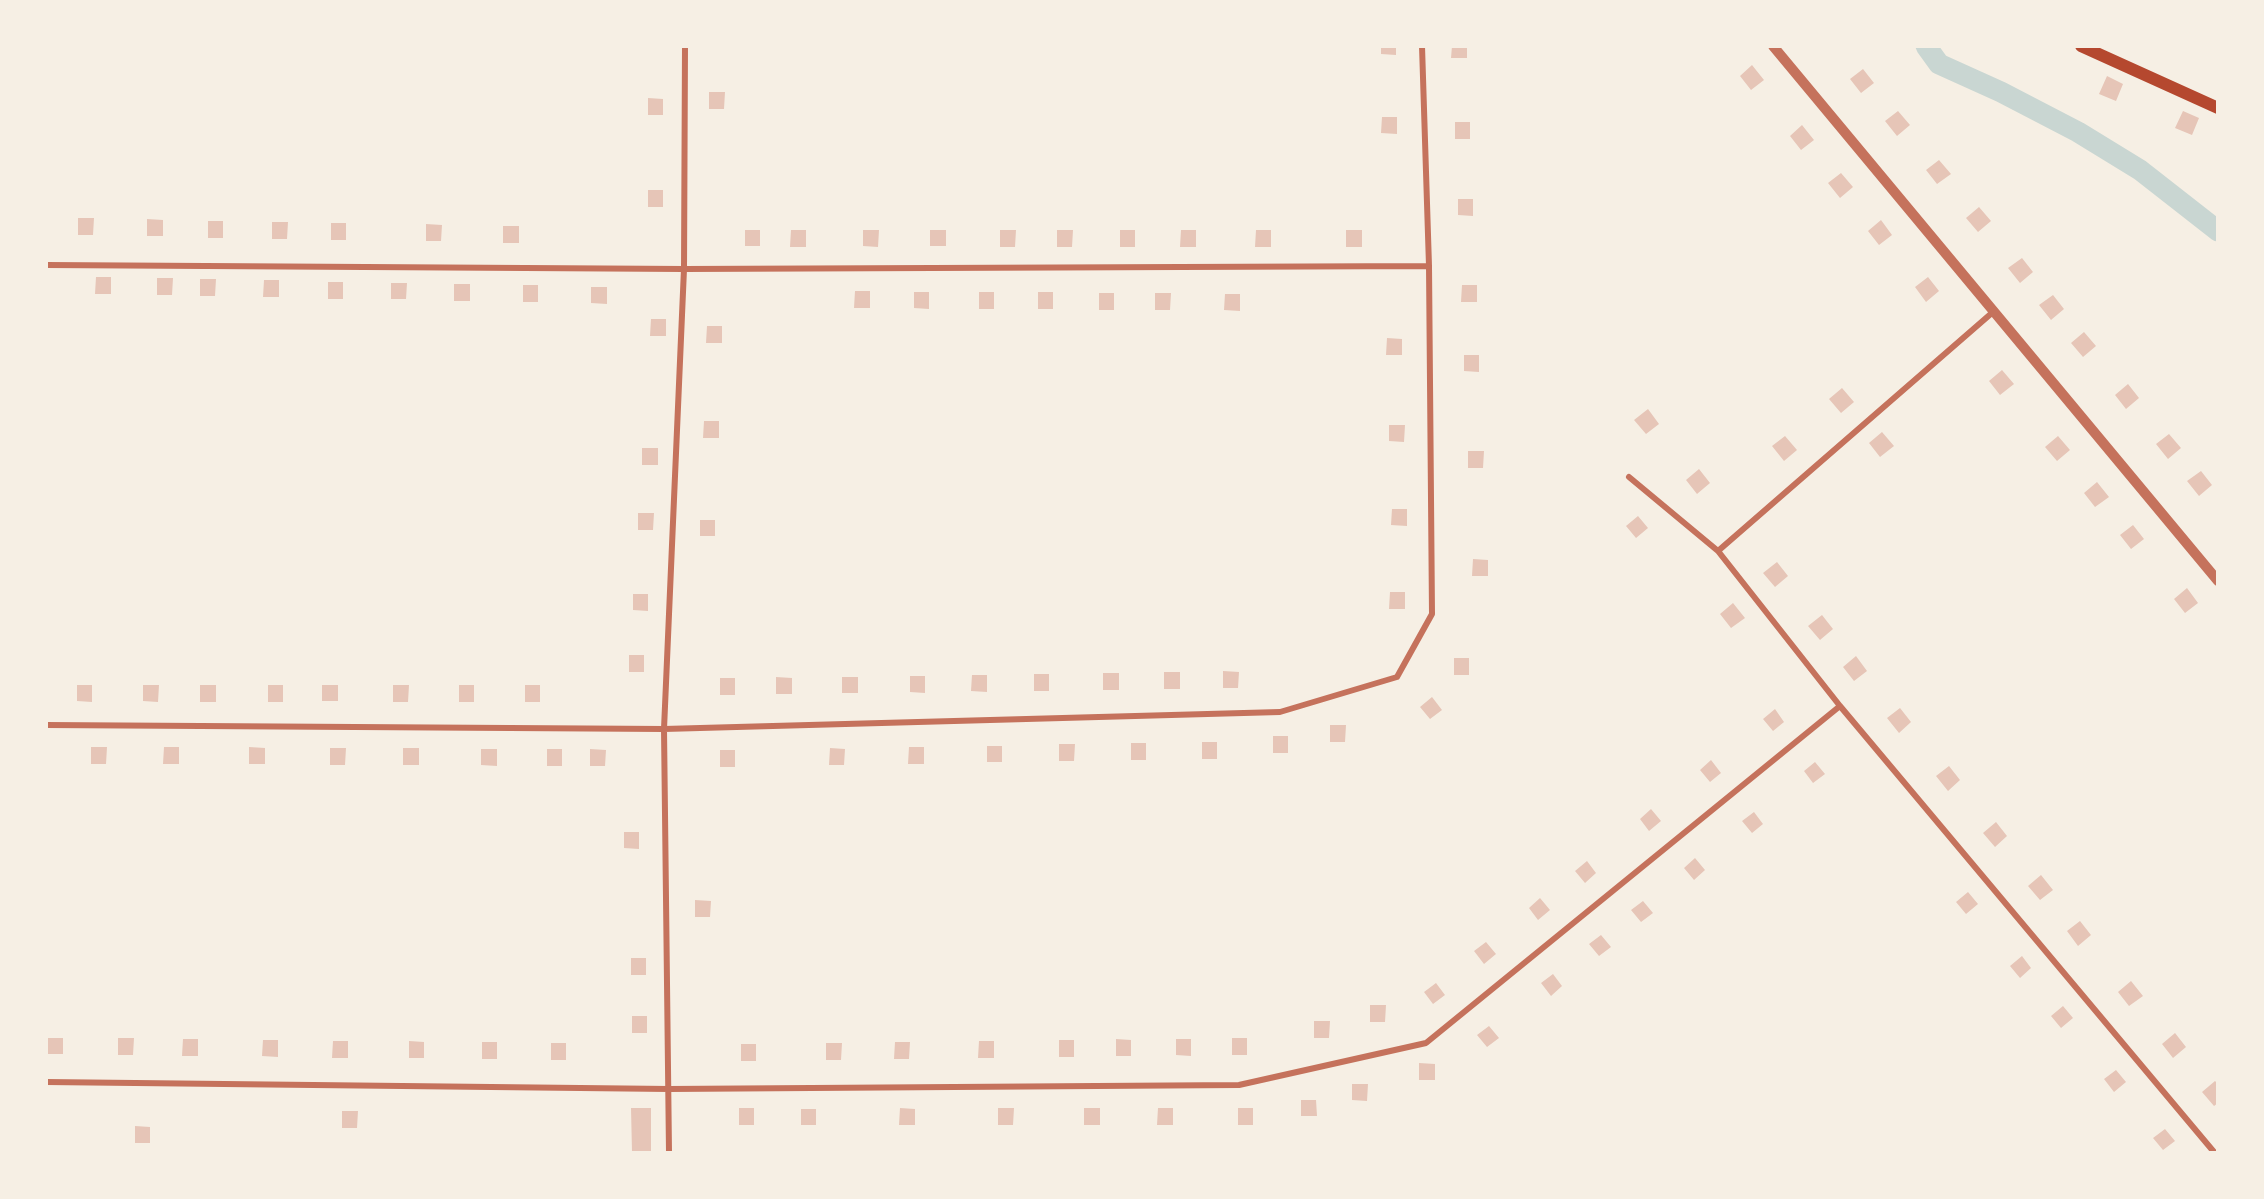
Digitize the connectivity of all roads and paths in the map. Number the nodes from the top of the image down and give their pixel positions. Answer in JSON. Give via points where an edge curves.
{"nodes":[{"id":1,"x":685,"y":46,"type":"edge"},
{"id":2,"x":1422,"y":46,"type":"edge"},
{"id":3,"x":1773,"y":46,"type":"edge"},
{"id":4,"x":2081,"y":46,"type":"edge"},
{"id":5,"x":2217,"y":108,"type":"edge"},
{"id":6,"x":46,"y":266,"type":"edge"},
{"id":7,"x":1429,"y":266,"type":"junction"},
{"id":8,"x":684,"y":269,"type":"junction"},
{"id":9,"x":1993,"y":312,"type":"junction"},
{"id":10,"x":1629,"y":477,"type":"dead end"},
{"id":11,"x":1718,"y":551,"type":"junction"},
{"id":12,"x":2217,"y":581,"type":"edge"},
{"id":13,"x":1840,"y":706,"type":"junction"},
{"id":14,"x":46,"y":725,"type":"edge"},
{"id":15,"x":664,"y":729,"type":"junction"},
{"id":16,"x":46,"y":1082,"type":"edge"},
{"id":17,"x":669,"y":1089,"type":"junction"},
{"id":18,"x":669,"y":1152,"type":"edge"},
{"id":19,"x":2214,"y":1152,"type":"edge"}],
"edges":[{"from":1,"to":8,"type":"street"},
{"from":2,"to":7,"type":"street"},
{"from":3,"to":9,"type":"street"},
{"from":4,"to":5,"type":"main road"},
{"from":6,"to":8,"type":"street"},
{"from":7,"to":8,"type":"street"},
{"from":7,"to":15,"type":"street","via":[[1432,614],[1397,677],[1280,712]]},
{"from":8,"to":15,"type":"street"},
{"from":9,"to":11,"type":"street"},
{"from":9,"to":12,"type":"street"},
{"from":10,"to":11,"type":"street"},
{"from":11,"to":13,"type":"street"},
{"from":13,"to":17,"type":"street","via":[[1426,1043],[1239,1085]]},
{"from":13,"to":19,"type":"street"},
{"from":14,"to":15,"type":"street"},
{"from":15,"to":17,"type":"street"},
{"from":16,"to":17,"type":"street"},
{"from":17,"to":18,"type":"street"}]}
